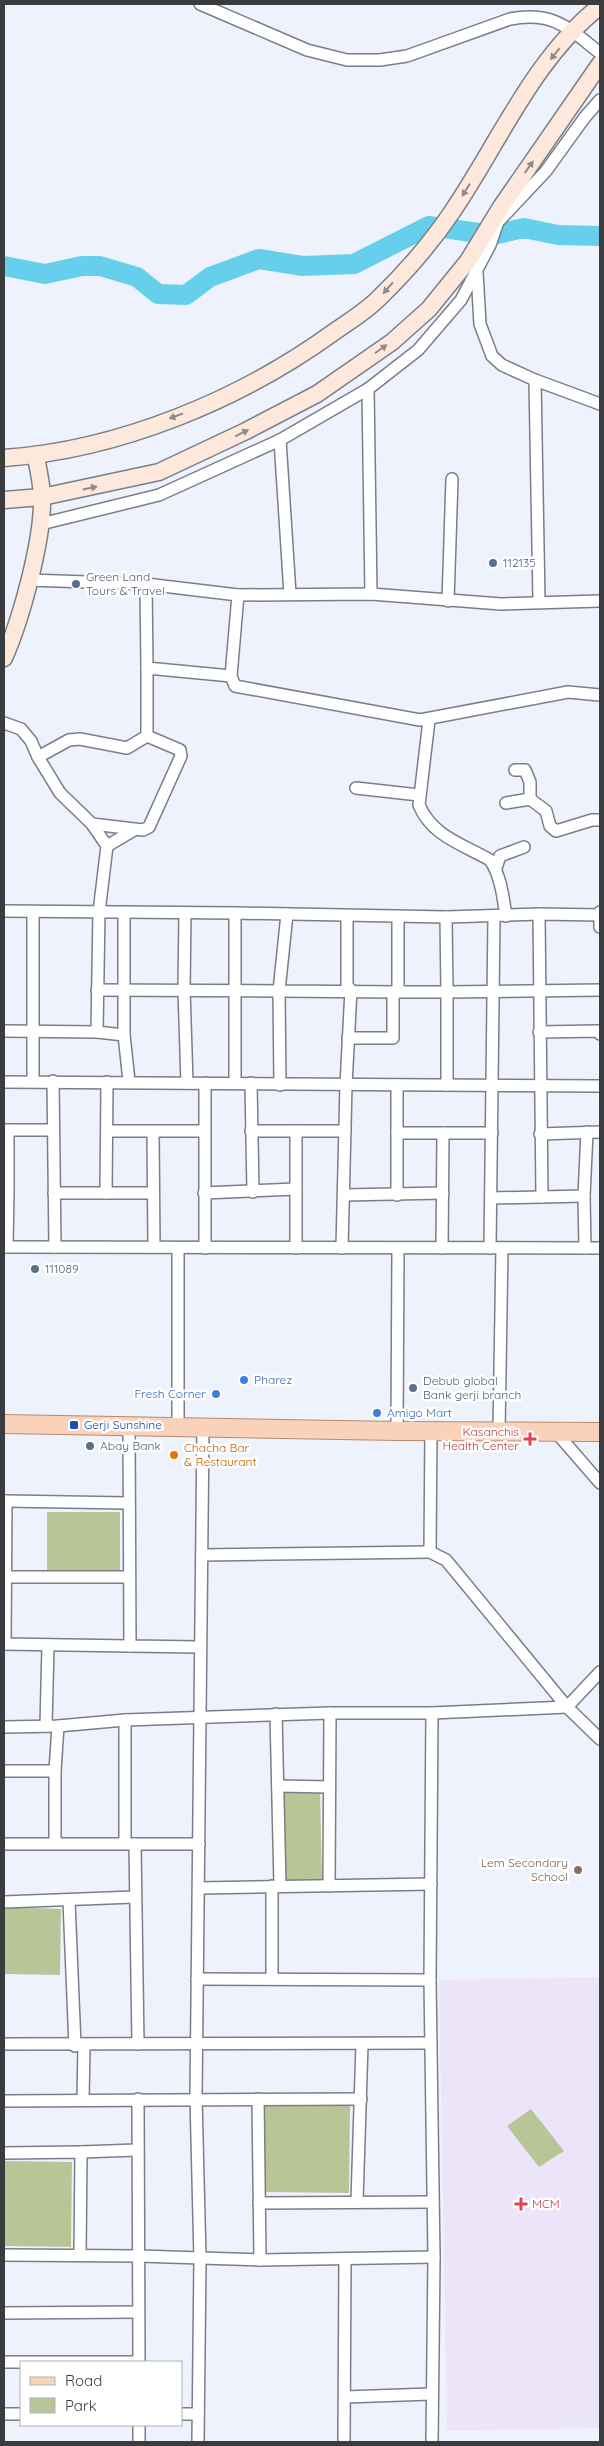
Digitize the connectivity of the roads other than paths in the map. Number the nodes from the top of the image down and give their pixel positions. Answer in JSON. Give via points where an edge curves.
{"nodes":[{"id":1,"x":200,"y":4,"type":"edge"},
{"id":2,"x":600,"y":6,"type":"edge"},
{"id":3,"x":573,"y":32,"type":"junction"},
{"id":4,"x":600,"y":53,"type":"edge"},
{"id":5,"x":600,"y":64,"type":"edge"},
{"id":6,"x":600,"y":100,"type":"edge"},
{"id":7,"x":500,"y":215,"type":"junction"},
{"id":8,"x":472,"y":266,"type":"junction"},
{"id":9,"x":535,"y":380,"type":"junction"},
{"id":10,"x":368,"y":389,"type":"junction"},
{"id":11,"x":600,"y":404,"type":"edge"},
{"id":12,"x":280,"y":440,"type":"junction"},
{"id":13,"x":36,"y":456,"type":"junction"},
{"id":14,"x":4,"y":458,"type":"edge"},
{"id":15,"x":452,"y":479,"type":"dead end"},
{"id":16,"x":42,"y":497,"type":"junction"},
{"id":17,"x":4,"y":500,"type":"edge"},
{"id":18,"x":41,"y":524,"type":"junction"},
{"id":19,"x":29,"y":580,"type":"junction"},
{"id":20,"x":146,"y":584,"type":"junction"},
{"id":21,"x":290,"y":594,"type":"junction"},
{"id":22,"x":372,"y":594,"type":"junction"},
{"id":23,"x":238,"y":595,"type":"junction"},
{"id":24,"x":448,"y":601,"type":"junction"},
{"id":25,"x":539,"y":601,"type":"junction"},
{"id":26,"x":600,"y":601,"type":"edge"},
{"id":27,"x":7,"y":650,"type":"edge"},
{"id":28,"x":147,"y":668,"type":"junction"},
{"id":29,"x":231,"y":676,"type":"junction"},
{"id":30,"x":600,"y":695,"type":"edge"},
{"id":31,"x":429,"y":720,"type":"junction"},
{"id":32,"x":4,"y":723,"type":"edge"},
{"id":33,"x":147,"y":736,"type":"junction"},
{"id":34,"x":38,"y":757,"type":"junction"},
{"id":35,"x":515,"y":770,"type":"dead end"},
{"id":36,"x":356,"y":788,"type":"dead end"},
{"id":37,"x":419,"y":795,"type":"junction"},
{"id":38,"x":530,"y":799,"type":"junction"},
{"id":39,"x":506,"y":803,"type":"dead end"},
{"id":40,"x":600,"y":820,"type":"edge"},
{"id":41,"x":92,"y":824,"type":"junction"},
{"id":42,"x":134,"y":830,"type":"junction"},
{"id":43,"x":107,"y":846,"type":"junction"},
{"id":44,"x":524,"y":847,"type":"dead end"},
{"id":45,"x":496,"y":868,"type":"junction"},
{"id":46,"x":4,"y":911,"type":"edge"},
{"id":47,"x":33,"y":912,"type":"junction"},
{"id":48,"x":99,"y":912,"type":"junction"},
{"id":49,"x":124,"y":913,"type":"junction"},
{"id":50,"x":185,"y":913,"type":"junction"},
{"id":51,"x":235,"y":913,"type":"junction"},
{"id":52,"x":287,"y":914,"type":"junction"},
{"id":53,"x":539,"y":914,"type":"junction"},
{"id":54,"x":600,"y":914,"type":"edge"},
{"id":55,"x":347,"y":916,"type":"junction"},
{"id":56,"x":398,"y":916,"type":"junction"},
{"id":57,"x":506,"y":916,"type":"junction"},
{"id":58,"x":446,"y":917,"type":"junction"},
{"id":59,"x":494,"y":917,"type":"junction"},
{"id":60,"x":600,"y":927,"type":"edge"},
{"id":61,"x":539,"y":989,"type":"junction"},
{"id":62,"x":97,"y":990,"type":"junction"},
{"id":63,"x":123,"y":990,"type":"junction"},
{"id":64,"x":184,"y":990,"type":"junction"},
{"id":65,"x":351,"y":990,"type":"junction"},
{"id":66,"x":600,"y":990,"type":"edge"},
{"id":67,"x":279,"y":991,"type":"junction"},
{"id":68,"x":493,"y":991,"type":"junction"},
{"id":69,"x":234,"y":992,"type":"junction"},
{"id":70,"x":395,"y":992,"type":"junction"},
{"id":71,"x":447,"y":992,"type":"junction"},
{"id":72,"x":4,"y":1031,"type":"edge"},
{"id":73,"x":34,"y":1031,"type":"junction"},
{"id":74,"x":97,"y":1032,"type":"junction"},
{"id":75,"x":539,"y":1032,"type":"junction"},
{"id":76,"x":600,"y":1034,"type":"edge"},
{"id":77,"x":124,"y":1035,"type":"junction"},
{"id":78,"x":348,"y":1038,"type":"junction"},
{"id":79,"x":33,"y":1081,"type":"junction"},
{"id":80,"x":53,"y":1081,"type":"junction"},
{"id":81,"x":129,"y":1081,"type":"junction"},
{"id":82,"x":4,"y":1082,"type":"edge"},
{"id":83,"x":107,"y":1082,"type":"junction"},
{"id":84,"x":235,"y":1082,"type":"junction"},
{"id":85,"x":187,"y":1083,"type":"junction"},
{"id":86,"x":205,"y":1083,"type":"junction"},
{"id":87,"x":251,"y":1083,"type":"junction"},
{"id":88,"x":280,"y":1085,"type":"junction"},
{"id":89,"x":346,"y":1085,"type":"junction"},
{"id":90,"x":397,"y":1085,"type":"junction"},
{"id":91,"x":540,"y":1085,"type":"junction"},
{"id":92,"x":447,"y":1086,"type":"junction"},
{"id":93,"x":492,"y":1086,"type":"junction"},
{"id":94,"x":600,"y":1086,"type":"edge"},
{"id":95,"x":6,"y":1130,"type":"edge"},
{"id":96,"x":54,"y":1130,"type":"junction"},
{"id":97,"x":107,"y":1131,"type":"junction"},
{"id":98,"x":296,"y":1131,"type":"junction"},
{"id":99,"x":345,"y":1131,"type":"junction"},
{"id":100,"x":152,"y":1132,"type":"junction"},
{"id":101,"x":204,"y":1132,"type":"junction"},
{"id":102,"x":251,"y":1132,"type":"junction"},
{"id":103,"x":587,"y":1132,"type":"junction"},
{"id":104,"x":600,"y":1132,"type":"edge"},
{"id":105,"x":397,"y":1133,"type":"junction"},
{"id":106,"x":443,"y":1133,"type":"junction"},
{"id":107,"x":492,"y":1133,"type":"junction"},
{"id":108,"x":540,"y":1134,"type":"junction"},
{"id":109,"x":6,"y":1189,"type":"edge"},
{"id":110,"x":296,"y":1189,"type":"junction"},
{"id":111,"x":253,"y":1192,"type":"junction"},
{"id":112,"x":54,"y":1193,"type":"junction"},
{"id":113,"x":106,"y":1193,"type":"junction"},
{"id":114,"x":152,"y":1193,"type":"junction"},
{"id":115,"x":204,"y":1193,"type":"junction"},
{"id":116,"x":443,"y":1193,"type":"junction"},
{"id":117,"x":344,"y":1195,"type":"junction"},
{"id":118,"x":398,"y":1195,"type":"junction"},
{"id":119,"x":584,"y":1196,"type":"junction"},
{"id":120,"x":542,"y":1197,"type":"junction"},
{"id":121,"x":491,"y":1198,"type":"junction"},
{"id":122,"x":5,"y":1247,"type":"edge"},
{"id":123,"x":55,"y":1247,"type":"junction"},
{"id":124,"x":154,"y":1247,"type":"junction"},
{"id":125,"x":178,"y":1248,"type":"junction"},
{"id":126,"x":205,"y":1248,"type":"junction"},
{"id":127,"x":296,"y":1248,"type":"junction"},
{"id":128,"x":342,"y":1248,"type":"junction"},
{"id":129,"x":398,"y":1248,"type":"junction"},
{"id":130,"x":442,"y":1248,"type":"junction"},
{"id":131,"x":496,"y":1248,"type":"junction"},
{"id":132,"x":585,"y":1248,"type":"junction"},
{"id":133,"x":600,"y":1248,"type":"edge"},
{"id":134,"x":4,"y":1424,"type":"edge"},
{"id":135,"x":129,"y":1424,"type":"junction"},
{"id":136,"x":178,"y":1426,"type":"junction"},
{"id":137,"x":202,"y":1427,"type":"junction"},
{"id":138,"x":431,"y":1430,"type":"junction"},
{"id":139,"x":397,"y":1431,"type":"junction"},
{"id":140,"x":499,"y":1431,"type":"junction"},
{"id":141,"x":555,"y":1432,"type":"junction"},
{"id":142,"x":600,"y":1432,"type":"edge"},
{"id":143,"x":600,"y":1483,"type":"edge"},
{"id":144,"x":5,"y":1501,"type":"edge"},
{"id":145,"x":128,"y":1503,"type":"junction"},
{"id":146,"x":430,"y":1552,"type":"junction"},
{"id":147,"x":202,"y":1556,"type":"junction"},
{"id":148,"x":5,"y":1577,"type":"edge"},
{"id":149,"x":128,"y":1577,"type":"junction"},
{"id":150,"x":4,"y":1644,"type":"edge"},
{"id":151,"x":48,"y":1645,"type":"junction"},
{"id":152,"x":130,"y":1646,"type":"junction"},
{"id":153,"x":200,"y":1647,"type":"junction"},
{"id":154,"x":600,"y":1672,"type":"edge"},
{"id":155,"x":567,"y":1707,"type":"junction"},
{"id":156,"x":330,"y":1712,"type":"junction"},
{"id":157,"x":432,"y":1713,"type":"junction"},
{"id":158,"x":276,"y":1714,"type":"junction"},
{"id":159,"x":201,"y":1717,"type":"junction"},
{"id":160,"x":125,"y":1720,"type":"junction"},
{"id":161,"x":46,"y":1726,"type":"junction"},
{"id":162,"x":58,"y":1726,"type":"junction"},
{"id":163,"x":4,"y":1727,"type":"edge"},
{"id":164,"x":600,"y":1739,"type":"edge"},
{"id":165,"x":4,"y":1771,"type":"edge"},
{"id":166,"x":55,"y":1771,"type":"junction"},
{"id":167,"x":278,"y":1786,"type":"junction"},
{"id":168,"x":329,"y":1787,"type":"junction"},
{"id":169,"x":55,"y":1843,"type":"junction"},
{"id":170,"x":4,"y":1844,"type":"edge"},
{"id":171,"x":130,"y":1844,"type":"junction"},
{"id":172,"x":199,"y":1844,"type":"junction"},
{"id":173,"x":431,"y":1884,"type":"junction"},
{"id":174,"x":276,"y":1886,"type":"junction"},
{"id":175,"x":329,"y":1886,"type":"junction"},
{"id":176,"x":199,"y":1888,"type":"junction"},
{"id":177,"x":134,"y":1897,"type":"junction"},
{"id":178,"x":70,"y":1901,"type":"junction"},
{"id":179,"x":4,"y":1902,"type":"edge"},
{"id":180,"x":197,"y":1979,"type":"junction"},
{"id":181,"x":272,"y":1979,"type":"junction"},
{"id":182,"x":430,"y":1980,"type":"junction"},
{"id":183,"x":4,"y":2044,"type":"edge"},
{"id":184,"x":138,"y":2044,"type":"junction"},
{"id":185,"x":196,"y":2044,"type":"junction"},
{"id":186,"x":362,"y":2044,"type":"junction"},
{"id":187,"x":431,"y":2044,"type":"junction"},
{"id":188,"x":79,"y":2046,"type":"junction"},
{"id":189,"x":196,"y":2098,"type":"junction"},
{"id":190,"x":138,"y":2099,"type":"junction"},
{"id":191,"x":258,"y":2099,"type":"junction"},
{"id":192,"x":361,"y":2099,"type":"junction"},
{"id":193,"x":83,"y":2100,"type":"junction"},
{"id":194,"x":4,"y":2101,"type":"edge"},
{"id":195,"x":136,"y":2150,"type":"junction"},
{"id":196,"x":81,"y":2152,"type":"junction"},
{"id":197,"x":4,"y":2153,"type":"edge"},
{"id":198,"x":357,"y":2201,"type":"junction"},
{"id":199,"x":259,"y":2202,"type":"junction"},
{"id":200,"x":433,"y":2202,"type":"junction"},
{"id":201,"x":4,"y":2255,"type":"edge"},
{"id":202,"x":80,"y":2255,"type":"junction"},
{"id":203,"x":139,"y":2256,"type":"junction"},
{"id":204,"x":200,"y":2258,"type":"junction"},
{"id":205,"x":345,"y":2258,"type":"junction"},
{"id":206,"x":434,"y":2258,"type":"junction"},
{"id":207,"x":260,"y":2260,"type":"junction"},
{"id":208,"x":138,"y":2312,"type":"junction"},
{"id":209,"x":4,"y":2313,"type":"edge"},
{"id":210,"x":139,"y":2361,"type":"edge"},
{"id":211,"x":4,"y":2362,"type":"edge"},
{"id":212,"x":20,"y":2362,"type":"edge"},
{"id":213,"x":431,"y":2394,"type":"junction"},
{"id":214,"x":345,"y":2397,"type":"junction"},
{"id":215,"x":4,"y":2414,"type":"edge"},
{"id":216,"x":20,"y":2414,"type":"edge"},
{"id":217,"x":182,"y":2414,"type":"edge"},
{"id":218,"x":198,"y":2414,"type":"junction"},
{"id":219,"x":139,"y":2426,"type":"edge"},
{"id":220,"x":139,"y":2442,"type":"edge"},
{"id":221,"x":198,"y":2442,"type":"edge"},
{"id":222,"x":344,"y":2442,"type":"edge"},
{"id":223,"x":432,"y":2442,"type":"edge"}],
"edges":[{"from":1,"to":3,"type":"street","via":[[306,50],[347,60],[407,56],[510,18],[526,16],[551,18]]},
{"from":2,"to":3,"type":"main road"},
{"from":3,"to":4,"type":"street"},
{"from":3,"to":13,"type":"main road","one_way":true,"via":[[537,76],[451,213],[377,300],[306,352],[259,380],[123,437]]},
{"from":7,"to":5,"type":"main road","one_way":true},
{"from":6,"to":7,"type":"street","via":[[546,171]]},
{"from":7,"to":8,"type":"main road"},
{"from":7,"to":8,"type":"street","via":[[490,245]]},
{"from":8,"to":9,"type":"street","via":[[480,324],[492,356],[502,365]]},
{"from":8,"to":10,"type":"street","via":[[461,300],[418,350]]},
{"from":16,"to":8,"type":"main road","one_way":true,"via":[[159,472],[246,432],[317,394],[392,342]]},
{"from":9,"to":11,"type":"street"},
{"from":9,"to":25,"type":"street"},
{"from":10,"to":12,"type":"street"},
{"from":10,"to":22,"type":"street"},
{"from":12,"to":18,"type":"street","via":[[159,495]]},
{"from":12,"to":21,"type":"street"},
{"from":13,"to":14,"type":"main road"},
{"from":13,"to":16,"type":"main road"},
{"from":15,"to":24,"type":"street"},
{"from":16,"to":17,"type":"main road"},
{"from":16,"to":18,"type":"main road"},
{"from":18,"to":19,"type":"main road"},
{"from":19,"to":20,"type":"street"},
{"from":19,"to":27,"type":"main road"},
{"from":20,"to":23,"type":"street"},
{"from":20,"to":28,"type":"street"},
{"from":21,"to":22,"type":"street"},
{"from":21,"to":23,"type":"street"},
{"from":22,"to":24,"type":"street"},
{"from":23,"to":29,"type":"street"},
{"from":24,"to":25,"type":"street","via":[[501,604]]},
{"from":25,"to":26,"type":"street"},
{"from":28,"to":29,"type":"street"},
{"from":28,"to":33,"type":"street"},
{"from":29,"to":31,"type":"street","via":[[234,686]]},
{"from":30,"to":31,"type":"street","via":[[568,692]]},
{"from":31,"to":37,"type":"street"},
{"from":32,"to":34,"type":"street","via":[[21,730],[31,741]]},
{"from":33,"to":34,"type":"street","via":[[127,748],[69,740]]},
{"from":33,"to":42,"type":"street","via":[[180,750],[181,756],[149,827]]},
{"from":34,"to":41,"type":"street","via":[[60,793]]},
{"from":35,"to":38,"type":"street","via":[[525,770],[530,782]]},
{"from":36,"to":37,"type":"street"},
{"from":37,"to":45,"type":"street","via":[[424,817],[434,830],[490,860]]},
{"from":38,"to":39,"type":"street"},
{"from":38,"to":40,"type":"street","via":[[546,811],[550,826],[556,831]]},
{"from":41,"to":42,"type":"street"},
{"from":41,"to":43,"type":"street"},
{"from":42,"to":43,"type":"street"},
{"from":43,"to":48,"type":"street"},
{"from":44,"to":45,"type":"street","via":[[500,856]]},
{"from":45,"to":57,"type":"street"},
{"from":46,"to":47,"type":"street"},
{"from":47,"to":48,"type":"street"},
{"from":47,"to":73,"type":"street"},
{"from":48,"to":49,"type":"street"},
{"from":48,"to":62,"type":"street"},
{"from":49,"to":50,"type":"street"},
{"from":49,"to":63,"type":"street"},
{"from":50,"to":51,"type":"street"},
{"from":50,"to":64,"type":"street"},
{"from":51,"to":52,"type":"street"},
{"from":51,"to":69,"type":"street"},
{"from":52,"to":55,"type":"street"},
{"from":52,"to":67,"type":"street"},
{"from":53,"to":54,"type":"street"},
{"from":53,"to":57,"type":"street"},
{"from":53,"to":61,"type":"street"},
{"from":54,"to":60,"type":"street"},
{"from":55,"to":56,"type":"street"},
{"from":55,"to":65,"type":"street","via":[[347,986]]},
{"from":56,"to":58,"type":"street"},
{"from":56,"to":70,"type":"street"},
{"from":57,"to":59,"type":"street"},
{"from":58,"to":59,"type":"street"},
{"from":58,"to":71,"type":"street"},
{"from":59,"to":68,"type":"street"},
{"from":61,"to":66,"type":"street"},
{"from":61,"to":68,"type":"street"},
{"from":61,"to":75,"type":"street"},
{"from":62,"to":63,"type":"street"},
{"from":62,"to":74,"type":"street"},
{"from":63,"to":64,"type":"street"},
{"from":63,"to":77,"type":"street"},
{"from":64,"to":69,"type":"street"},
{"from":64,"to":85,"type":"street"},
{"from":65,"to":67,"type":"street"},
{"from":65,"to":70,"type":"street"},
{"from":65,"to":78,"type":"street"},
{"from":67,"to":69,"type":"street"},
{"from":67,"to":88,"type":"street"},
{"from":68,"to":71,"type":"street"},
{"from":68,"to":93,"type":"street"},
{"from":69,"to":84,"type":"street"},
{"from":70,"to":71,"type":"street"},
{"from":70,"to":78,"type":"street","via":[[393,1038]]},
{"from":71,"to":92,"type":"street"},
{"from":72,"to":73,"type":"street"},
{"from":73,"to":74,"type":"street"},
{"from":73,"to":79,"type":"street"},
{"from":74,"to":77,"type":"street"},
{"from":75,"to":76,"type":"street"},
{"from":75,"to":91,"type":"street"},
{"from":77,"to":81,"type":"street"},
{"from":78,"to":89,"type":"street"},
{"from":79,"to":80,"type":"street"},
{"from":79,"to":82,"type":"street"},
{"from":80,"to":83,"type":"street"},
{"from":80,"to":96,"type":"street"},
{"from":81,"to":83,"type":"street"},
{"from":81,"to":85,"type":"street"},
{"from":83,"to":97,"type":"street"},
{"from":84,"to":86,"type":"street"},
{"from":84,"to":87,"type":"street"},
{"from":85,"to":86,"type":"street"},
{"from":86,"to":101,"type":"street"},
{"from":87,"to":88,"type":"street"},
{"from":87,"to":102,"type":"street"},
{"from":88,"to":89,"type":"street"},
{"from":89,"to":90,"type":"street"},
{"from":89,"to":99,"type":"street"},
{"from":90,"to":92,"type":"street"},
{"from":90,"to":105,"type":"street"},
{"from":91,"to":93,"type":"street"},
{"from":91,"to":94,"type":"street"},
{"from":91,"to":108,"type":"street"},
{"from":92,"to":93,"type":"street"},
{"from":93,"to":107,"type":"street"},
{"from":95,"to":96,"type":"street"},
{"from":95,"to":109,"type":"street"},
{"from":96,"to":112,"type":"street"},
{"from":97,"to":100,"type":"street"},
{"from":97,"to":113,"type":"street"},
{"from":98,"to":99,"type":"street"},
{"from":98,"to":102,"type":"street"},
{"from":98,"to":110,"type":"street"},
{"from":99,"to":117,"type":"street"},
{"from":100,"to":101,"type":"street"},
{"from":100,"to":114,"type":"street"},
{"from":101,"to":115,"type":"street"},
{"from":102,"to":111,"type":"street"},
{"from":103,"to":104,"type":"street"},
{"from":103,"to":108,"type":"street"},
{"from":103,"to":119,"type":"street"},
{"from":105,"to":106,"type":"street"},
{"from":105,"to":118,"type":"street"},
{"from":106,"to":107,"type":"street"},
{"from":106,"to":116,"type":"street"},
{"from":107,"to":121,"type":"street"},
{"from":108,"to":120,"type":"street"},
{"from":109,"to":122,"type":"street"},
{"from":110,"to":111,"type":"street"},
{"from":110,"to":127,"type":"street"},
{"from":111,"to":115,"type":"street"},
{"from":112,"to":113,"type":"street"},
{"from":112,"to":123,"type":"street"},
{"from":113,"to":114,"type":"street"},
{"from":114,"to":124,"type":"street"},
{"from":115,"to":126,"type":"street"},
{"from":116,"to":118,"type":"street"},
{"from":116,"to":130,"type":"street"},
{"from":117,"to":118,"type":"street"},
{"from":117,"to":128,"type":"street"},
{"from":119,"to":120,"type":"street"},
{"from":119,"to":132,"type":"street"},
{"from":120,"to":121,"type":"street"},
{"from":121,"to":131,"type":"street"},
{"from":122,"to":123,"type":"street"},
{"from":123,"to":124,"type":"street"},
{"from":124,"to":125,"type":"street"},
{"from":125,"to":126,"type":"street"},
{"from":125,"to":136,"type":"street"},
{"from":126,"to":127,"type":"street"},
{"from":127,"to":128,"type":"street"},
{"from":128,"to":129,"type":"street"},
{"from":129,"to":130,"type":"street"},
{"from":129,"to":139,"type":"street"},
{"from":130,"to":131,"type":"street"},
{"from":131,"to":132,"type":"street"},
{"from":131,"to":140,"type":"street"},
{"from":132,"to":133,"type":"street"},
{"from":134,"to":135,"type":"main road"},
{"from":135,"to":136,"type":"main road"},
{"from":135,"to":145,"type":"street"},
{"from":136,"to":137,"type":"main road"},
{"from":137,"to":139,"type":"main road"},
{"from":137,"to":147,"type":"street"},
{"from":138,"to":139,"type":"main road"},
{"from":138,"to":140,"type":"main road"},
{"from":138,"to":146,"type":"street"},
{"from":140,"to":141,"type":"main road"},
{"from":141,"to":142,"type":"main road"},
{"from":141,"to":143,"type":"street"},
{"from":144,"to":145,"type":"street"},
{"from":144,"to":148,"type":"street"},
{"from":145,"to":149,"type":"street"},
{"from":146,"to":147,"type":"street"},
{"from":146,"to":155,"type":"street","via":[[446,1560]]},
{"from":147,"to":153,"type":"street"},
{"from":148,"to":149,"type":"street"},
{"from":148,"to":150,"type":"street"},
{"from":149,"to":152,"type":"street"},
{"from":150,"to":151,"type":"street"},
{"from":151,"to":152,"type":"street"},
{"from":151,"to":161,"type":"street"},
{"from":152,"to":153,"type":"street"},
{"from":153,"to":159,"type":"street"},
{"from":154,"to":155,"type":"street"},
{"from":155,"to":157,"type":"street"},
{"from":155,"to":164,"type":"street"},
{"from":156,"to":157,"type":"street"},
{"from":156,"to":158,"type":"street"},
{"from":156,"to":168,"type":"street"},
{"from":157,"to":173,"type":"street"},
{"from":158,"to":159,"type":"street"},
{"from":158,"to":167,"type":"street"},
{"from":159,"to":160,"type":"street"},
{"from":159,"to":172,"type":"street"},
{"from":160,"to":162,"type":"street"},
{"from":160,"to":171,"type":"street"},
{"from":161,"to":162,"type":"street"},
{"from":161,"to":163,"type":"street"},
{"from":162,"to":166,"type":"street"},
{"from":165,"to":166,"type":"street"},
{"from":166,"to":169,"type":"street"},
{"from":167,"to":168,"type":"street"},
{"from":167,"to":174,"type":"street"},
{"from":168,"to":175,"type":"street"},
{"from":169,"to":170,"type":"street"},
{"from":169,"to":171,"type":"street"},
{"from":171,"to":172,"type":"street"},
{"from":171,"to":177,"type":"street"},
{"from":172,"to":176,"type":"street"},
{"from":173,"to":175,"type":"street"},
{"from":173,"to":182,"type":"street"},
{"from":174,"to":175,"type":"street"},
{"from":174,"to":176,"type":"street"},
{"from":174,"to":181,"type":"street"},
{"from":176,"to":180,"type":"street"},
{"from":177,"to":178,"type":"street"},
{"from":177,"to":184,"type":"street"},
{"from":178,"to":179,"type":"street"},
{"from":178,"to":188,"type":"street"},
{"from":180,"to":181,"type":"street"},
{"from":180,"to":185,"type":"street"},
{"from":181,"to":182,"type":"street"},
{"from":182,"to":187,"type":"street"},
{"from":183,"to":188,"type":"street"},
{"from":184,"to":185,"type":"street"},
{"from":184,"to":188,"type":"street"},
{"from":185,"to":186,"type":"street"},
{"from":185,"to":189,"type":"street"},
{"from":186,"to":187,"type":"street"},
{"from":186,"to":192,"type":"street"},
{"from":187,"to":200,"type":"street"},
{"from":188,"to":193,"type":"street"},
{"from":189,"to":190,"type":"street"},
{"from":189,"to":191,"type":"street"},
{"from":189,"to":204,"type":"street"},
{"from":190,"to":193,"type":"street"},
{"from":190,"to":195,"type":"street"},
{"from":191,"to":192,"type":"street"},
{"from":191,"to":199,"type":"street"},
{"from":192,"to":198,"type":"street"},
{"from":193,"to":194,"type":"street"},
{"from":195,"to":196,"type":"street"},
{"from":195,"to":203,"type":"street"},
{"from":196,"to":197,"type":"street"},
{"from":196,"to":202,"type":"street"},
{"from":198,"to":199,"type":"street"},
{"from":198,"to":200,"type":"street"},
{"from":199,"to":207,"type":"street"},
{"from":200,"to":206,"type":"street"},
{"from":201,"to":202,"type":"street"},
{"from":202,"to":203,"type":"street"},
{"from":203,"to":204,"type":"street"},
{"from":203,"to":208,"type":"street"},
{"from":204,"to":207,"type":"street"},
{"from":204,"to":218,"type":"street"},
{"from":205,"to":206,"type":"street"},
{"from":205,"to":207,"type":"street"},
{"from":205,"to":214,"type":"street"},
{"from":206,"to":213,"type":"street"},
{"from":208,"to":209,"type":"street"},
{"from":208,"to":210,"type":"street"},
{"from":211,"to":212,"type":"street"},
{"from":213,"to":214,"type":"street"},
{"from":213,"to":223,"type":"street"},
{"from":214,"to":222,"type":"street"},
{"from":215,"to":216,"type":"street"},
{"from":217,"to":218,"type":"street"},
{"from":218,"to":221,"type":"street"},
{"from":219,"to":220,"type":"street"}]}
